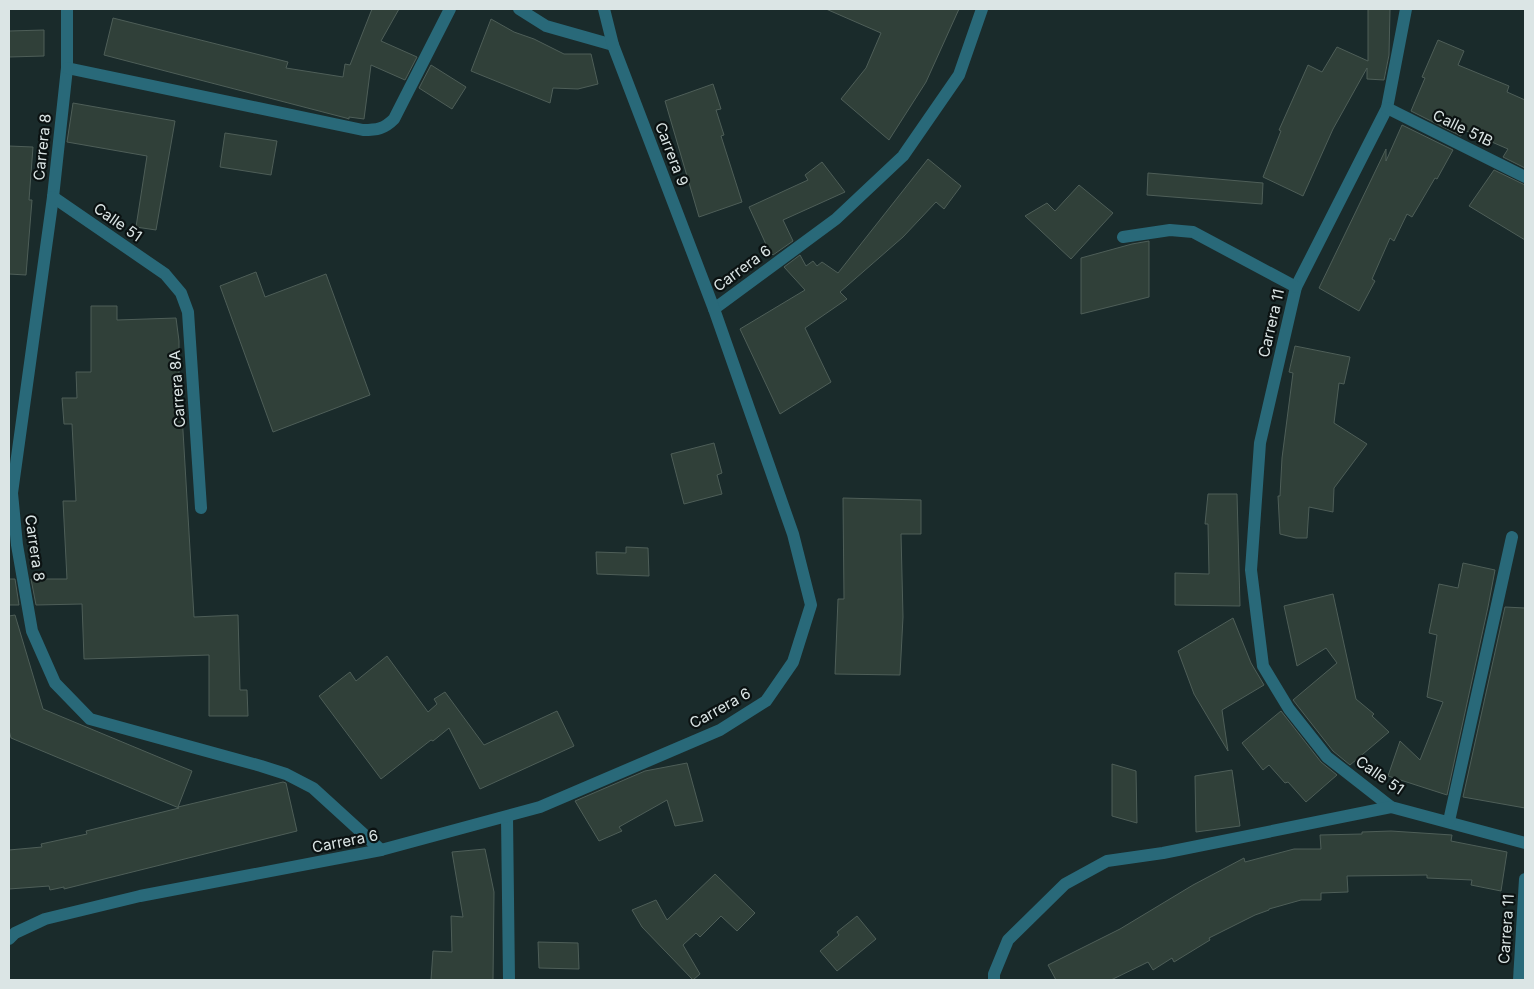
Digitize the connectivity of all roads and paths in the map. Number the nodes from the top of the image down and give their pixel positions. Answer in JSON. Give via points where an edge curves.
{"nodes":[{"id":1,"x":67,"y":9,"type":"edge"},
{"id":2,"x":450,"y":9,"type":"edge"},
{"id":3,"x":519,"y":9,"type":"edge"},
{"id":4,"x":604,"y":9,"type":"edge"},
{"id":5,"x":982,"y":9,"type":"edge"},
{"id":6,"x":1406,"y":9,"type":"edge"},
{"id":7,"x":613,"y":45,"type":"junction"},
{"id":8,"x":67,"y":68,"type":"junction"},
{"id":9,"x":1387,"y":108,"type":"junction"},
{"id":10,"x":1525,"y":177,"type":"edge"},
{"id":11,"x":53,"y":197,"type":"junction"},
{"id":12,"x":1123,"y":237,"type":"dead end"},
{"id":13,"x":165,"y":274,"type":"joint"},
{"id":14,"x":1296,"y":287,"type":"junction"},
{"id":15,"x":714,"y":309,"type":"junction"},
{"id":16,"x":202,"y":508,"type":"dead end"},
{"id":17,"x":1512,"y":537,"type":"dead end"},
{"id":18,"x":1263,"y":666,"type":"joint"},
{"id":19,"x":1391,"y":807,"type":"junction"},
{"id":20,"x":507,"y":817,"type":"junction"},
{"id":21,"x":1449,"y":821,"type":"junction"},
{"id":22,"x":1525,"y":843,"type":"edge"},
{"id":23,"x":381,"y":850,"type":"junction"},
{"id":24,"x":1525,"y":879,"type":"edge"},
{"id":25,"x":9,"y":938,"type":"edge"},
{"id":26,"x":510,"y":980,"type":"edge"},
{"id":27,"x":994,"y":980,"type":"edge"},
{"id":28,"x":1519,"y":980,"type":"edge"}],
"edges":[{"from":1,"to":8,"type":"street","name":"Carrera 8"},
{"from":2,"to":8,"type":"street","via":[[394,119],[377,130],[363,130]]},
{"from":3,"to":7,"type":"street","via":[[546,26]]},
{"from":4,"to":7,"type":"street","name":"Carrera 9"},
{"from":5,"to":15,"type":"street","name":"Carrera 6","via":[[959,75],[903,156],[836,219]]},
{"from":6,"to":9,"type":"street","name":"Carrera 11"},
{"from":7,"to":15,"type":"street","name":"Carrera 9"},
{"from":8,"to":11,"type":"street","name":"Carrera 8"},
{"from":9,"to":10,"type":"street","name":"Calle 51B"},
{"from":9,"to":14,"type":"street","name":"Carrera 11"},
{"from":11,"to":13,"type":"street","name":"Calle 51"},
{"from":11,"to":23,"type":"street","name":"Carrera 8","via":[[12,493],[17,545],[32,631],[55,683],[90,719],[286,774],[313,788]]},
{"from":12,"to":14,"type":"street","via":[[1170,230],[1193,232]]},
{"from":13,"to":16,"type":"street","name":"Carrera 8A","via":[[181,293],[188,312]]},
{"from":14,"to":18,"type":"street","name":"Carrera 11","via":[[1260,443],[1251,570]]},
{"from":15,"to":20,"type":"street","name":"Carrera 6","via":[[793,534],[811,605],[793,662],[766,701],[720,730],[540,807]]},
{"from":17,"to":21,"type":"street"},
{"from":18,"to":19,"type":"street","name":"Calle 51","via":[[1289,709],[1328,757]]},
{"from":19,"to":21,"type":"street","name":"Calle 51"},
{"from":19,"to":27,"type":"street","via":[[1163,853],[1107,861],[1065,884],[1008,940]]},
{"from":20,"to":23,"type":"street","name":"Carrera 6"},
{"from":20,"to":26,"type":"street"},
{"from":21,"to":22,"type":"street","name":"Calle 51"},
{"from":23,"to":25,"type":"street","name":"Carrera 6","via":[[121,901],[45,919]]},
{"from":24,"to":28,"type":"street","name":"Carrera 11"}]}
